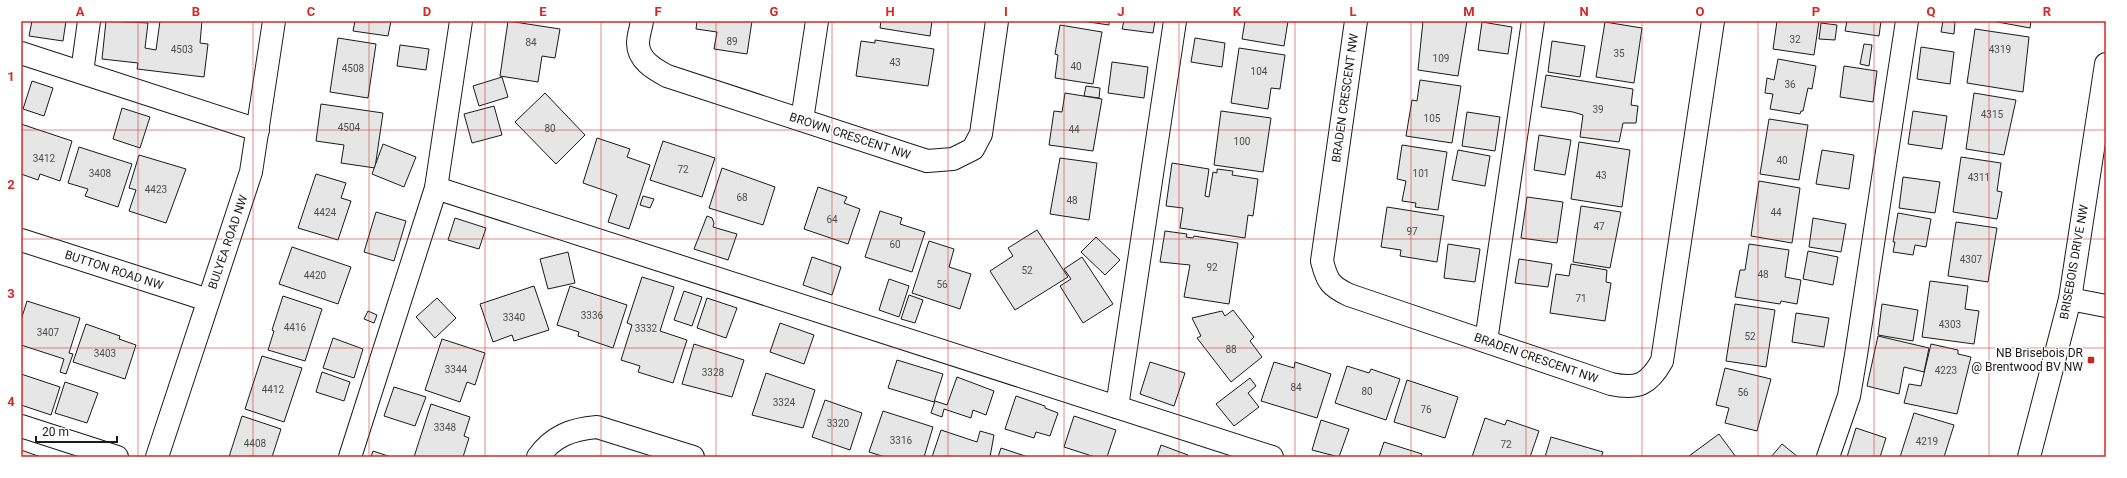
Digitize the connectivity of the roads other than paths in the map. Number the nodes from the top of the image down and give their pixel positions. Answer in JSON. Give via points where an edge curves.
{"nodes":[{"id":1,"x":89,"y":21,"type":"edge"},
{"id":2,"x":274,"y":21,"type":"edge"},
{"id":3,"x":461,"y":21,"type":"edge"},
{"id":4,"x":642,"y":21,"type":"edge"},
{"id":5,"x":817,"y":21,"type":"edge"},
{"id":6,"x":997,"y":21,"type":"edge"},
{"id":7,"x":1175,"y":21,"type":"edge"},
{"id":8,"x":1356,"y":21,"type":"edge"},
{"id":9,"x":1533,"y":21,"type":"edge"},
{"id":10,"x":1713,"y":21,"type":"edge"},
{"id":11,"x":1907,"y":21,"type":"edge"},
{"id":12,"x":21,"y":53,"type":"edge"},
{"id":13,"x":2106,"y":64,"type":"edge"},
{"id":14,"x":82,"y":72,"type":"junction"},
{"id":15,"x":802,"y":120,"type":"junction"},
{"id":16,"x":258,"y":130,"type":"junction"},
{"id":17,"x":436,"y":188,"type":"junction"},
{"id":18,"x":21,"y":240,"type":"edge"},
{"id":19,"x":2070,"y":299,"type":"junction"},
{"id":20,"x":208,"y":300,"type":"junction"},
{"id":21,"x":2106,"y":306,"type":"edge"},
{"id":22,"x":1486,"y":341,"type":"junction"},
{"id":23,"x":1117,"y":407,"type":"junction"},
{"id":24,"x":21,"y":426,"type":"edge"},
{"id":25,"x":117,"y":457,"type":"edge"},
{"id":26,"x":158,"y":457,"type":"edge"},
{"id":27,"x":350,"y":457,"type":"edge"},
{"id":28,"x":538,"y":457,"type":"edge"},
{"id":29,"x":693,"y":457,"type":"edge"},
{"id":30,"x":1272,"y":457,"type":"edge"},
{"id":31,"x":1828,"y":457,"type":"edge"},
{"id":32,"x":2029,"y":457,"type":"edge"}],
"edges":[{"from":1,"to":14,"type":"street"},
{"from":2,"to":16,"type":"street","name":"BULYEA ROAD NW"},
{"from":3,"to":17,"type":"street"},
{"from":4,"to":15,"type":"street","name":"BROWN CRESCENT NW","via":[[638,43],[643,58],[652,68],[668,76]]},
{"from":5,"to":15,"type":"street"},
{"from":6,"to":15,"type":"street","name":"BROWN CRESCENT NW","via":[[981,134],[973,149],[953,159],[927,161]]},
{"from":7,"to":23,"type":"street"},
{"from":8,"to":22,"type":"street","name":"BRADEN CRESCENT NW","via":[[1322,261],[1326,277],[1334,288],[1349,295]]},
{"from":9,"to":22,"type":"street"},
{"from":10,"to":22,"type":"street","name":"BRADEN CRESCENT NW","via":[[1662,361],[1654,376],[1642,383],[1625,387]]},
{"from":11,"to":31,"type":"street","via":[[1849,396]]},
{"from":12,"to":14,"type":"street"},
{"from":13,"to":19,"type":"street","name":"BRISEBOIS DRIVE NW"},
{"from":14,"to":16,"type":"street"},
{"from":16,"to":20,"type":"street","name":"BULYEA ROAD NW","via":[[251,172]]},
{"from":17,"to":23,"type":"street"},
{"from":17,"to":27,"type":"street"},
{"from":18,"to":20,"type":"street","name":"BUTTON ROAD NW"},
{"from":19,"to":21,"type":"street"},
{"from":19,"to":32,"type":"street","name":"BRISEBOIS DRIVE NW"},
{"from":20,"to":26,"type":"street","name":"BULYEA ROAD NW"},
{"from":23,"to":30,"type":"street"},
{"from":24,"to":25,"type":"street"},
{"from":28,"to":29,"type":"street","via":[[555,438],[582,428],[597,427]]}]}
